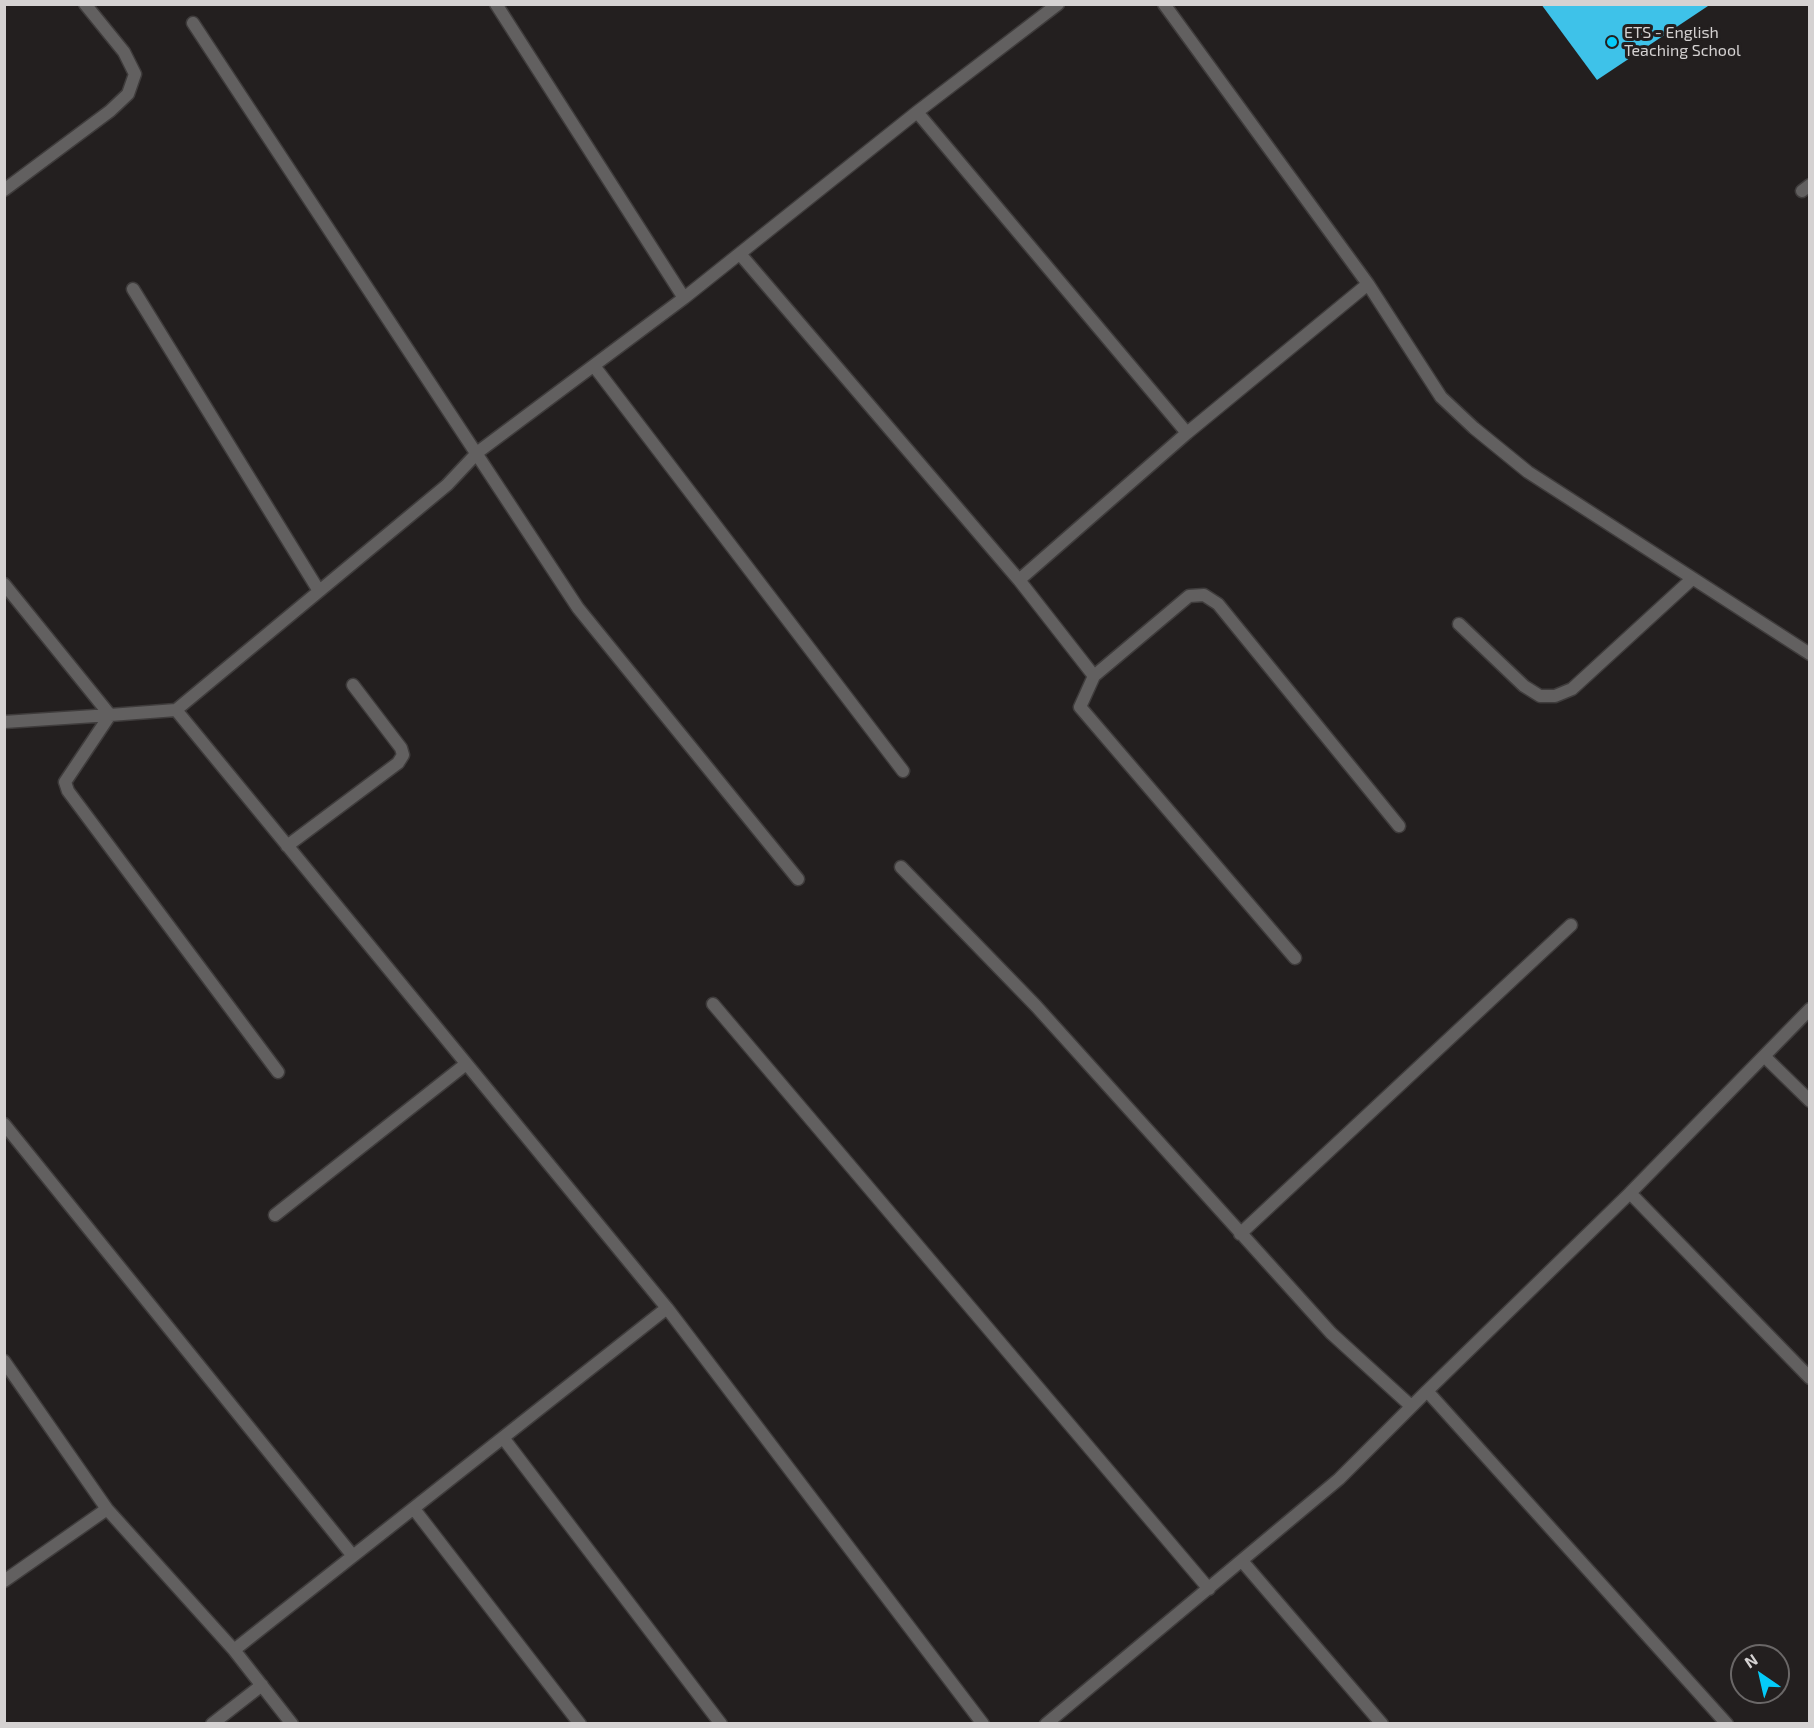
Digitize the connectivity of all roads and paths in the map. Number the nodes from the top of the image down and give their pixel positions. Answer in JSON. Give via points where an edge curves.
{"nodes":[{"id":1,"x":85,"y":4,"type":"edge"},
{"id":2,"x":496,"y":4,"type":"edge"},
{"id":3,"x":1058,"y":4,"type":"edge"},
{"id":4,"x":1164,"y":4,"type":"edge"},
{"id":5,"x":193,"y":23,"type":"dead end"},
{"id":6,"x":917,"y":112,"type":"junction"},
{"id":7,"x":4,"y":190,"type":"edge"},
{"id":8,"x":740,"y":254,"type":"junction"},
{"id":9,"x":1368,"y":284,"type":"junction"},
{"id":10,"x":133,"y":289,"type":"dead end"},
{"id":11,"x":684,"y":298,"type":"junction"},
{"id":12,"x":594,"y":366,"type":"junction"},
{"id":13,"x":1187,"y":433,"type":"junction"},
{"id":14,"x":478,"y":452,"type":"junction"},
{"id":15,"x":1692,"y":579,"type":"junction"},
{"id":16,"x":1019,"y":580,"type":"junction"},
{"id":17,"x":4,"y":584,"type":"edge"},
{"id":18,"x":319,"y":591,"type":"junction"},
{"id":19,"x":1459,"y":624,"type":"dead end"},
{"id":20,"x":1809,"y":654,"type":"edge"},
{"id":21,"x":1094,"y":676,"type":"junction"},
{"id":22,"x":353,"y":685,"type":"dead end"},
{"id":23,"x":176,"y":710,"type":"junction"},
{"id":24,"x":110,"y":715,"type":"junction"},
{"id":25,"x":4,"y":722,"type":"edge"},
{"id":26,"x":903,"y":771,"type":"dead end"},
{"id":27,"x":1399,"y":826,"type":"dead end"},
{"id":28,"x":287,"y":846,"type":"junction"},
{"id":29,"x":901,"y":867,"type":"dead end"},
{"id":30,"x":798,"y":879,"type":"dead end"},
{"id":31,"x":1571,"y":925,"type":"dead end"},
{"id":32,"x":1295,"y":958,"type":"dead end"},
{"id":33,"x":713,"y":1004,"type":"dead end"},
{"id":34,"x":1809,"y":1009,"type":"edge"},
{"id":35,"x":1764,"y":1056,"type":"junction"},
{"id":36,"x":466,"y":1064,"type":"junction"},
{"id":37,"x":278,"y":1072,"type":"dead end"},
{"id":38,"x":1809,"y":1101,"type":"edge"},
{"id":39,"x":4,"y":1124,"type":"edge"},
{"id":40,"x":1630,"y":1193,"type":"junction"},
{"id":41,"x":275,"y":1215,"type":"dead end"},
{"id":42,"x":1240,"y":1234,"type":"junction"},
{"id":43,"x":667,"y":1308,"type":"junction"},
{"id":44,"x":4,"y":1360,"type":"edge"},
{"id":45,"x":1809,"y":1378,"type":"edge"},
{"id":46,"x":1427,"y":1391,"type":"junction"},
{"id":47,"x":1411,"y":1406,"type":"junction"},
{"id":48,"x":504,"y":1439,"type":"junction"},
{"id":49,"x":107,"y":1509,"type":"junction"},
{"id":50,"x":414,"y":1509,"type":"junction"},
{"id":51,"x":353,"y":1556,"type":"junction"},
{"id":52,"x":1242,"y":1561,"type":"junction"},
{"id":53,"x":4,"y":1581,"type":"edge"},
{"id":54,"x":1209,"y":1589,"type":"junction"},
{"id":55,"x":234,"y":1650,"type":"junction"},
{"id":56,"x":262,"y":1685,"type":"junction"},
{"id":57,"x":212,"y":1724,"type":"edge"},
{"id":58,"x":292,"y":1724,"type":"edge"},
{"id":59,"x":580,"y":1724,"type":"edge"},
{"id":60,"x":721,"y":1724,"type":"edge"},
{"id":61,"x":983,"y":1724,"type":"edge"},
{"id":62,"x":1046,"y":1724,"type":"edge"},
{"id":63,"x":1382,"y":1724,"type":"edge"},
{"id":64,"x":1727,"y":1724,"type":"edge"}],
"edges":[{"from":1,"to":7,"type":"street","via":[[124,52],[135,74],[128,94]]},
{"from":2,"to":11,"type":"street"},
{"from":3,"to":6,"type":"street"},
{"from":4,"to":9,"type":"street"},
{"from":5,"to":14,"type":"street"},
{"from":6,"to":8,"type":"street"},
{"from":6,"to":13,"type":"street"},
{"from":8,"to":11,"type":"street"},
{"from":8,"to":16,"type":"street"},
{"from":9,"to":13,"type":"street"},
{"from":9,"to":15,"type":"street","via":[[1442,397],[1474,428],[1528,472]]},
{"from":10,"to":18,"type":"street"},
{"from":11,"to":12,"type":"street"},
{"from":12,"to":14,"type":"street"},
{"from":12,"to":26,"type":"street"},
{"from":13,"to":16,"type":"street"},
{"from":14,"to":18,"type":"street","via":[[447,485]]},
{"from":14,"to":30,"type":"street","via":[[588,621]]},
{"from":15,"to":19,"type":"street","via":[[1572,689],[1555,696],[1540,696],[1524,686]]},
{"from":15,"to":20,"type":"street"},
{"from":16,"to":21,"type":"street"},
{"from":17,"to":24,"type":"street"},
{"from":18,"to":23,"type":"street"},
{"from":21,"to":27,"type":"street","via":[[1189,596],[1204,595],[1218,604]]},
{"from":21,"to":32,"type":"street","via":[[1080,707]]},
{"from":22,"to":28,"type":"street","via":[[403,755],[398,763]]},
{"from":23,"to":24,"type":"street"},
{"from":23,"to":28,"type":"street"},
{"from":24,"to":25,"type":"street"},
{"from":24,"to":37,"type":"street","via":[[65,782],[68,791]]},
{"from":28,"to":36,"type":"street"},
{"from":29,"to":42,"type":"street","via":[[1035,1006]]},
{"from":31,"to":42,"type":"street"},
{"from":33,"to":54,"type":"street"},
{"from":34,"to":35,"type":"street"},
{"from":35,"to":38,"type":"street"},
{"from":35,"to":40,"type":"street"},
{"from":36,"to":41,"type":"street"},
{"from":36,"to":43,"type":"street"},
{"from":39,"to":51,"type":"street"},
{"from":40,"to":45,"type":"street"},
{"from":40,"to":46,"type":"street"},
{"from":42,"to":47,"type":"street","via":[[1331,1333]]},
{"from":43,"to":48,"type":"street"},
{"from":43,"to":61,"type":"street"},
{"from":44,"to":49,"type":"street"},
{"from":46,"to":47,"type":"street"},
{"from":46,"to":64,"type":"street"},
{"from":47,"to":52,"type":"street","via":[[1339,1479]]},
{"from":48,"to":50,"type":"street"},
{"from":48,"to":60,"type":"street"},
{"from":49,"to":53,"type":"street"},
{"from":49,"to":55,"type":"street"},
{"from":50,"to":51,"type":"street"},
{"from":50,"to":59,"type":"street"},
{"from":51,"to":55,"type":"street"},
{"from":52,"to":54,"type":"street"},
{"from":52,"to":63,"type":"street"},
{"from":54,"to":62,"type":"street"},
{"from":55,"to":56,"type":"street"},
{"from":56,"to":57,"type":"street"},
{"from":56,"to":58,"type":"street"}]}
